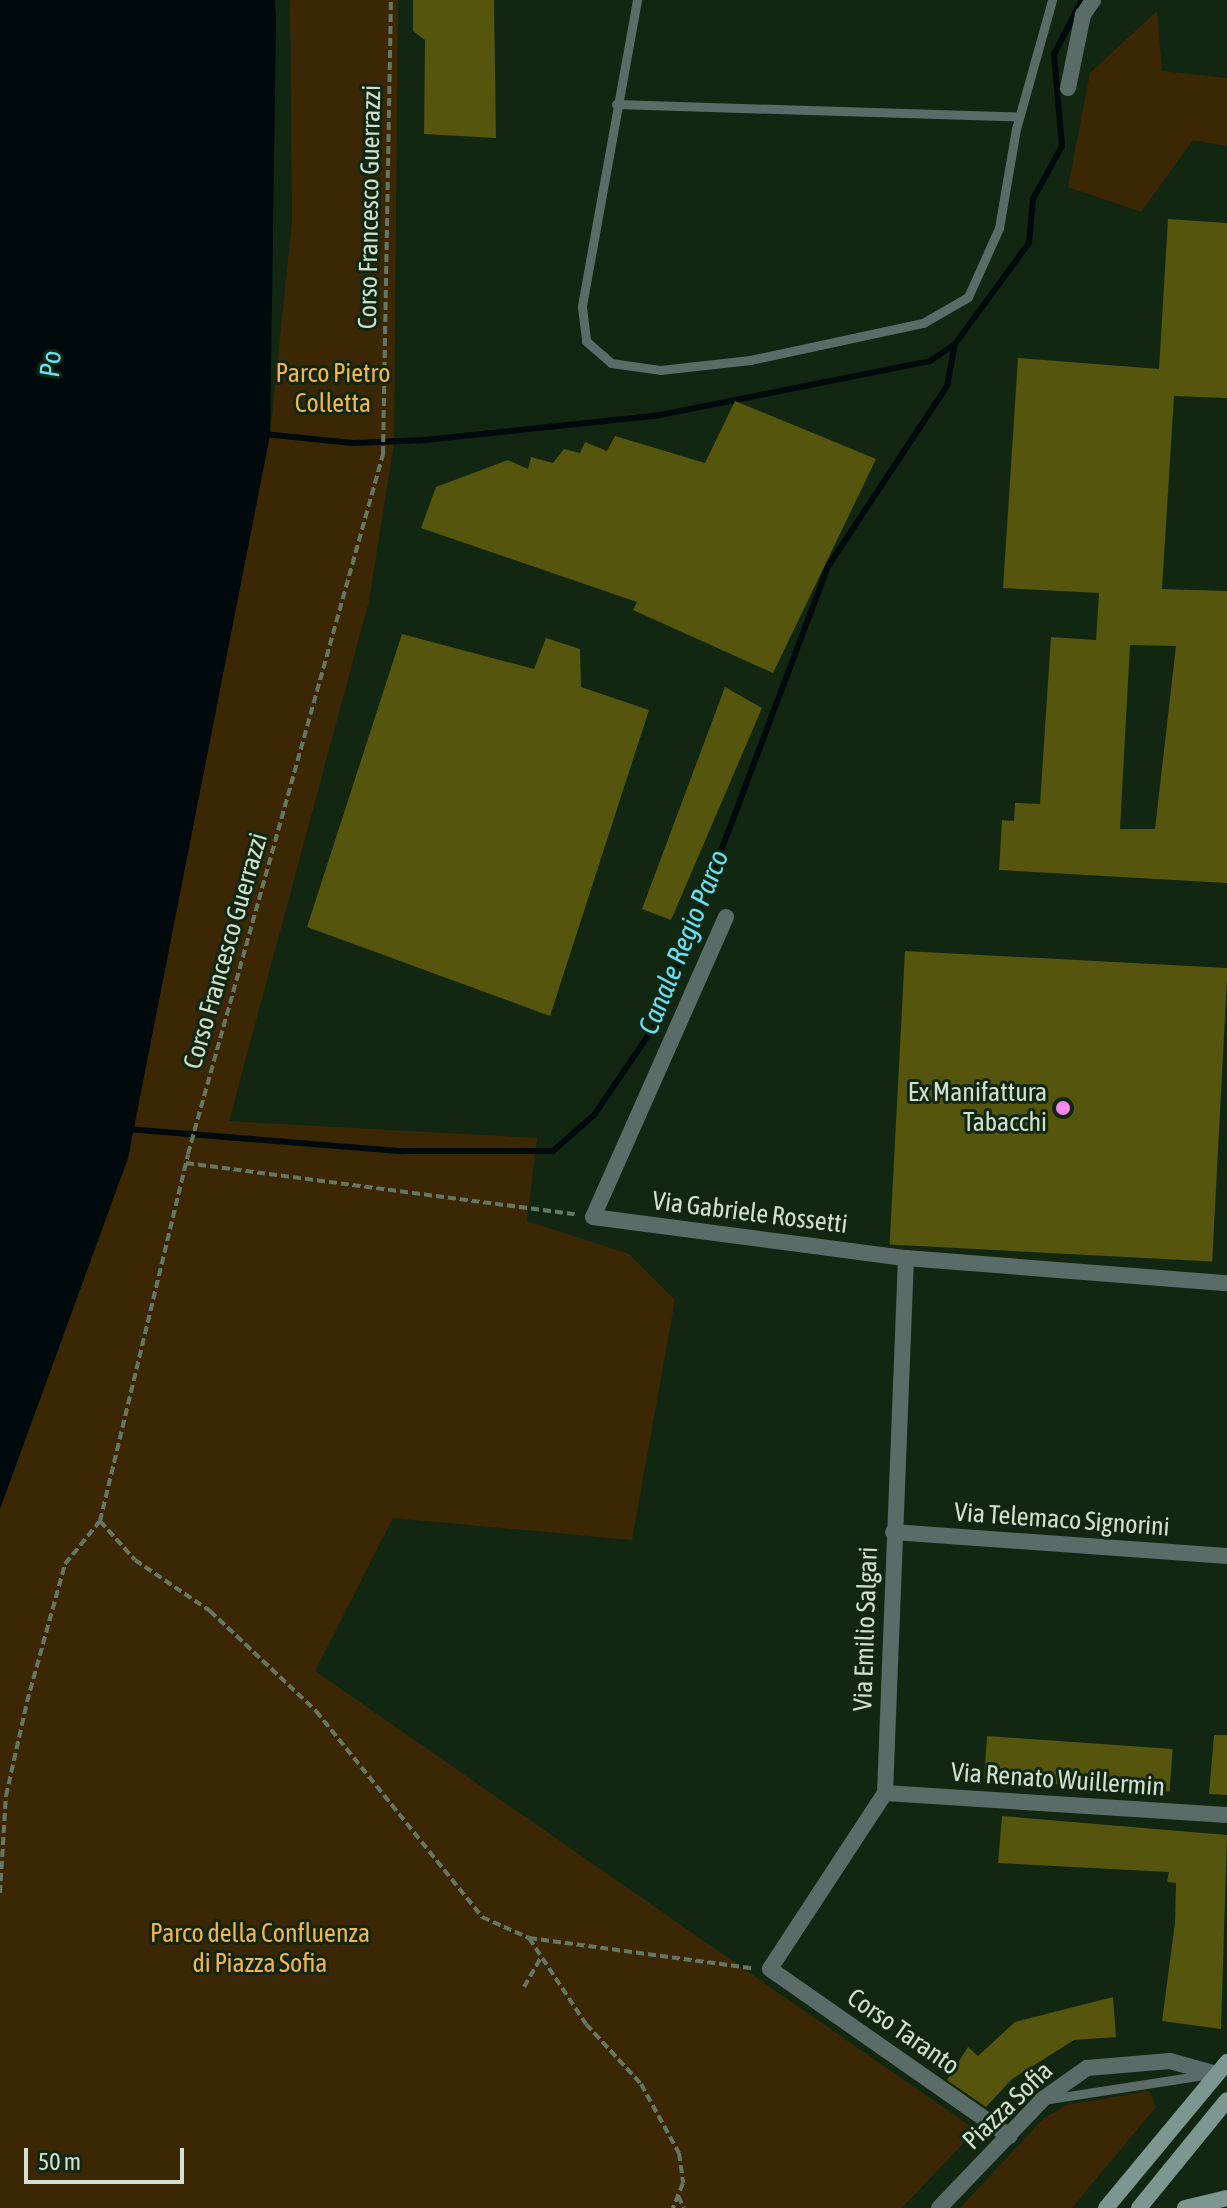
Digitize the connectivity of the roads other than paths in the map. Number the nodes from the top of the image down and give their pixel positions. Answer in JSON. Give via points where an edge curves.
{"nodes":[{"id":1,"x":637,"y":0,"type":"edge"},
{"id":2,"x":1052,"y":0,"type":"edge"},
{"id":3,"x":1093,"y":0,"type":"edge"},
{"id":4,"x":1068,"y":88,"type":"dead end"},
{"id":5,"x":616,"y":104,"type":"junction"},
{"id":6,"x":1019,"y":117,"type":"junction"},
{"id":7,"x":726,"y":917,"type":"dead end"},
{"id":8,"x":906,"y":1258,"type":"junction"},
{"id":9,"x":1227,"y":1283,"type":"edge"},
{"id":10,"x":893,"y":1532,"type":"junction"},
{"id":11,"x":1227,"y":1556,"type":"edge"},
{"id":12,"x":885,"y":1793,"type":"junction"},
{"id":13,"x":1227,"y":1815,"type":"edge"},
{"id":14,"x":1223,"y":2073,"type":"edge"},
{"id":15,"x":1227,"y":2100,"type":"edge"},
{"id":16,"x":1041,"y":2101,"type":"junction"},
{"id":17,"x":1009,"y":2136,"type":"junction"},
{"id":18,"x":1227,"y":2198,"type":"edge"},
{"id":19,"x":939,"y":2208,"type":"edge"},
{"id":20,"x":1106,"y":2208,"type":"edge"},
{"id":21,"x":1139,"y":2208,"type":"edge"},
{"id":22,"x":1185,"y":2208,"type":"edge"}],
"edges":[{"from":1,"to":5,"type":"lane"},
{"from":2,"to":6,"type":"lane"},
{"from":3,"to":4,"type":"street","via":[[1083,15]]},
{"from":5,"to":6,"type":"lane"},
{"from":5,"to":6,"type":"lane","via":[[582,307],[586,341],[611,363],[660,370],[750,360],[923,323],[968,297],[999,228]]},
{"from":7,"to":8,"type":"street","name":"Via Gabriele Rossetti","via":[[593,1217]]},
{"from":8,"to":9,"type":"street","name":"Via Gabriele Rossetti"},
{"from":8,"to":10,"type":"street","name":"Via Emilio Salgari"},
{"from":10,"to":11,"type":"street","name":"Via Telemaco Signorini"},
{"from":10,"to":12,"type":"street","name":"Via Emilio Salgari"},
{"from":12,"to":13,"type":"street","name":"Via Renato Wuillermin"},
{"from":12,"to":17,"type":"street","name":"Corso Taranto","via":[[770,1969]]},
{"from":14,"to":16,"type":"lane"},
{"from":14,"to":16,"type":"street","name":"Piazza Sofia","via":[[1190,2063],[1110,2062],[1087,2068]]},
{"from":14,"to":20,"type":"main road"},
{"from":15,"to":21,"type":"main road"},
{"from":16,"to":17,"type":"street","name":"Piazza Sofia"},
{"from":17,"to":19,"type":"street","name":"Piazza Sofia"},
{"from":18,"to":22,"type":"main road"}]}
